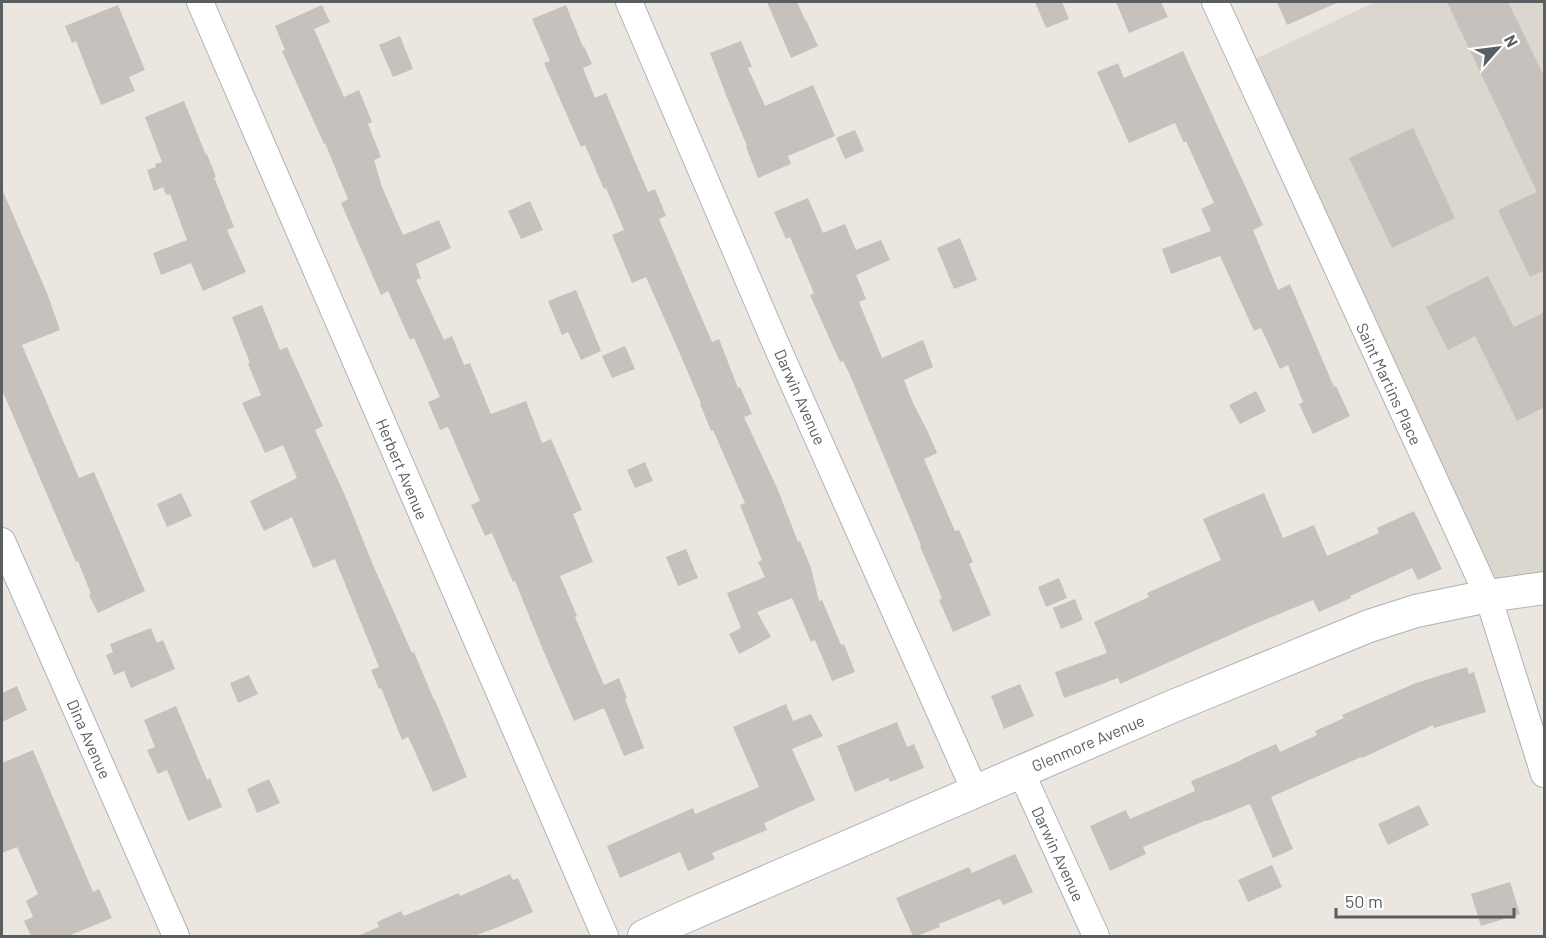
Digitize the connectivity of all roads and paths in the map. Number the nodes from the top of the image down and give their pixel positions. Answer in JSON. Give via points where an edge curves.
{"nodes":[{"id":1,"x":200,"y":2,"type":"edge"},
{"id":2,"x":628,"y":2,"type":"edge"},
{"id":3,"x":1215,"y":2,"type":"edge"},
{"id":4,"x":2,"y":541,"type":"edge"},
{"id":5,"x":1545,"y":588,"type":"edge"},
{"id":6,"x":1488,"y":596,"type":"junction"},
{"id":7,"x":1021,"y":772,"type":"junction"},
{"id":8,"x":1545,"y":774,"type":"edge"},
{"id":9,"x":975,"y":791,"type":"junction"},
{"id":10,"x":686,"y":927,"type":"edge"},
{"id":11,"x":176,"y":936,"type":"edge"},
{"id":12,"x":605,"y":936,"type":"edge"},
{"id":13,"x":644,"y":936,"type":"edge"},
{"id":14,"x":1096,"y":936,"type":"edge"}],
"edges":[{"from":1,"to":12,"type":"street","name":"Herbert Avenue"},
{"from":2,"to":9,"type":"street","name":"Darwin Avenue"},
{"from":3,"to":6,"type":"street","name":"Saint Martins Place"},
{"from":4,"to":11,"type":"street","name":"Dina Avenue"},
{"from":5,"to":6,"type":"street","name":"Glenmore Avenue"},
{"from":6,"to":7,"type":"street","name":"Glenmore Avenue","via":[[1416,611],[1369,626]]},
{"from":6,"to":8,"type":"street","name":"Saint Martins Place"},
{"from":7,"to":9,"type":"street","name":"Glenmore Avenue"},
{"from":7,"to":14,"type":"street","name":"Darwin Avenue"},
{"from":9,"to":10,"type":"street","name":"Glenmore Avenue"},
{"from":10,"to":13,"type":"street","name":"Glenmore Avenue"}]}
